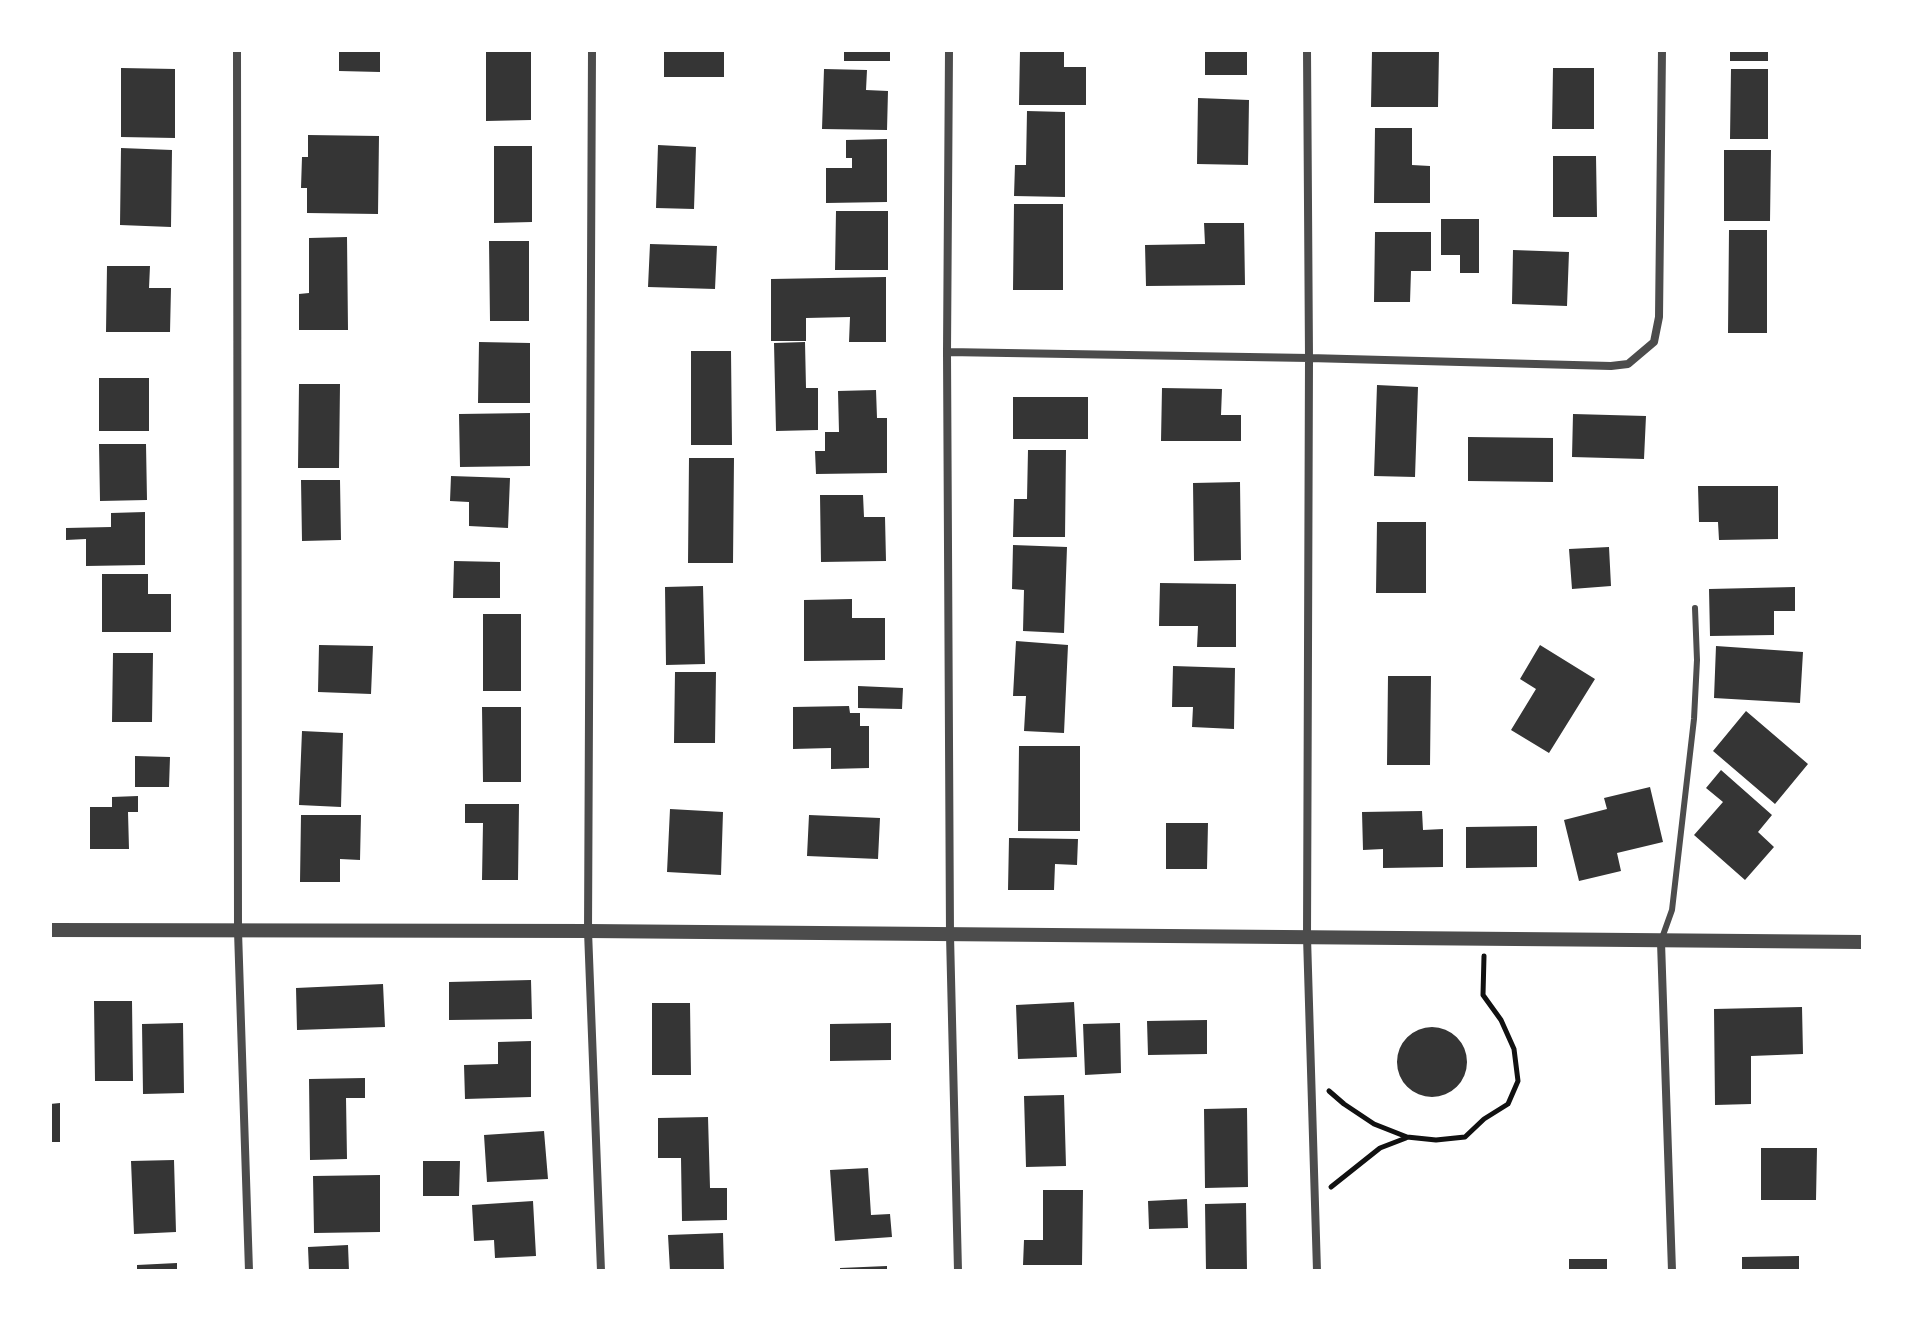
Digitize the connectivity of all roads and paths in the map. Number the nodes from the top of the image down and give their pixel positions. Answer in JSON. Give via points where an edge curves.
{"nodes":[{"id":1,"x":237,"y":50,"type":"edge"},
{"id":2,"x":592,"y":50,"type":"edge"},
{"id":3,"x":949,"y":50,"type":"edge"},
{"id":4,"x":1307,"y":50,"type":"edge"},
{"id":5,"x":1662,"y":50,"type":"edge"},
{"id":6,"x":947,"y":352,"type":"junction"},
{"id":7,"x":1309,"y":358,"type":"junction"},
{"id":8,"x":1695,"y":608,"type":"dead end"},
{"id":9,"x":50,"y":930,"type":"edge"},
{"id":10,"x":238,"y":931,"type":"junction"},
{"id":11,"x":588,"y":931,"type":"junction"},
{"id":12,"x":950,"y":935,"type":"junction"},
{"id":13,"x":1307,"y":937,"type":"junction"},
{"id":14,"x":1484,"y":939,"type":"junction"},
{"id":15,"x":1661,"y":942,"type":"junction"},
{"id":16,"x":1863,"y":942,"type":"edge"},
{"id":17,"x":1311,"y":1074,"type":"junction"},
{"id":18,"x":1407,"y":1137,"type":"junction"},
{"id":19,"x":1314,"y":1200,"type":"junction"},
{"id":20,"x":249,"y":1271,"type":"edge"},
{"id":21,"x":601,"y":1271,"type":"edge"},
{"id":22,"x":958,"y":1271,"type":"edge"},
{"id":23,"x":1317,"y":1271,"type":"edge"},
{"id":24,"x":1672,"y":1271,"type":"edge"}],
"edges":[{"from":1,"to":10,"type":"street"},
{"from":2,"to":11,"type":"street"},
{"from":3,"to":6,"type":"street"},
{"from":4,"to":7,"type":"street"},
{"from":5,"to":7,"type":"street","via":[[1659,317],[1654,342],[1628,364],[1611,366]]},
{"from":6,"to":7,"type":"street"},
{"from":6,"to":12,"type":"street"},
{"from":7,"to":13,"type":"street"},
{"from":8,"to":15,"type":"lane","via":[[1694,719],[1672,910]]},
{"from":9,"to":10,"type":"street"},
{"from":10,"to":11,"type":"street"},
{"from":10,"to":20,"type":"street"},
{"from":11,"to":12,"type":"street"},
{"from":11,"to":21,"type":"street"},
{"from":12,"to":13,"type":"street"},
{"from":12,"to":22,"type":"street"},
{"from":13,"to":14,"type":"street"},
{"from":13,"to":17,"type":"street"},
{"from":14,"to":15,"type":"street"},
{"from":14,"to":18,"type":"path","via":[[1483,995],[1514,1049],[1518,1081],[1508,1104],[1465,1137]]},
{"from":15,"to":16,"type":"street"},
{"from":15,"to":24,"type":"street"},
{"from":17,"to":18,"type":"path","via":[[1374,1124]]},
{"from":17,"to":19,"type":"street"},
{"from":18,"to":19,"type":"path","via":[[1380,1148]]},
{"from":19,"to":23,"type":"street"}]}
